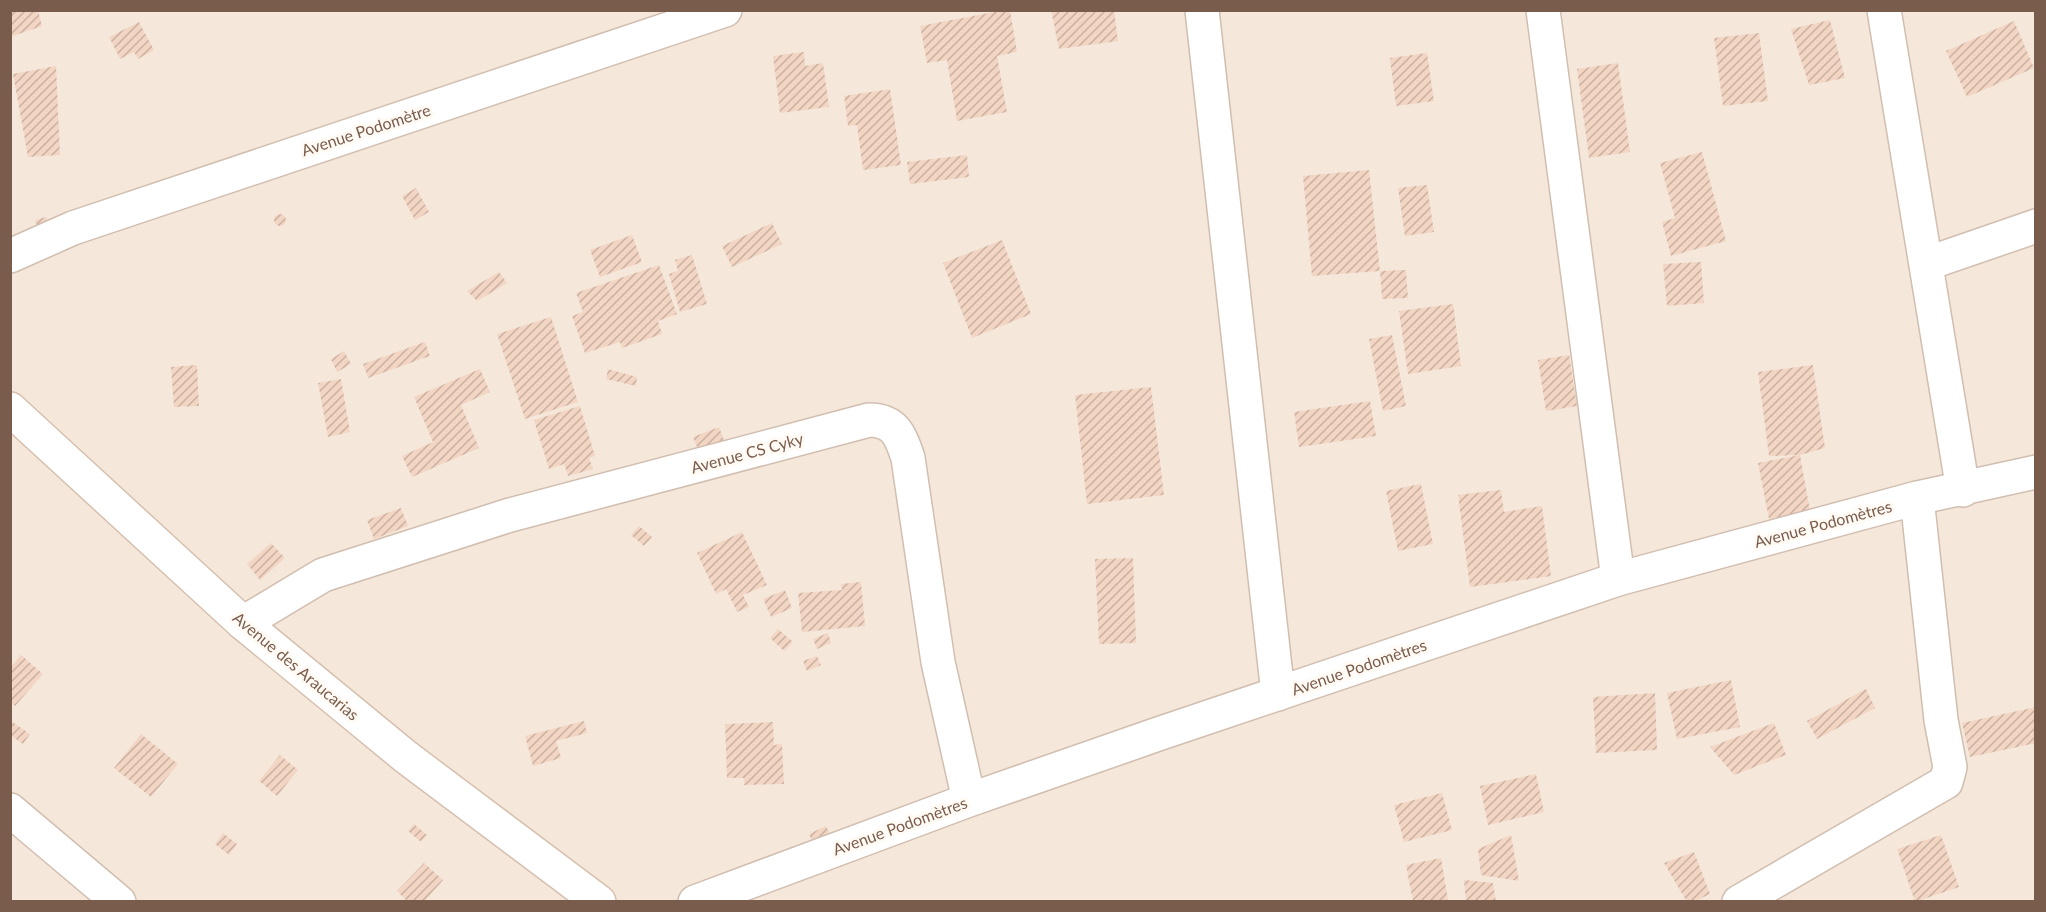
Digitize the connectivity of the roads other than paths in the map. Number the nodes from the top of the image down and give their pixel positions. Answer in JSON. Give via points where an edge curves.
{"nodes":[{"id":1,"x":724,"y":10,"type":"edge"},
{"id":2,"x":1202,"y":10,"type":"edge"},
{"id":3,"x":1543,"y":10,"type":"edge"},
{"id":4,"x":1884,"y":10,"type":"edge"},
{"id":5,"x":2036,"y":226,"type":"edge"},
{"id":6,"x":10,"y":256,"type":"edge"},
{"id":7,"x":1926,"y":264,"type":"junction"},
{"id":8,"x":10,"y":409,"type":"edge"},
{"id":9,"x":2036,"y":472,"type":"edge"},
{"id":10,"x":1963,"y":490,"type":"junction"},
{"id":11,"x":1917,"y":498,"type":"junction"},
{"id":12,"x":1618,"y":579,"type":"junction"},
{"id":13,"x":243,"y":623,"type":"junction"},
{"id":14,"x":1278,"y":694,"type":"junction"},
{"id":15,"x":969,"y":800,"type":"junction"},
{"id":16,"x":10,"y":810,"type":"edge"},
{"id":17,"x":119,"y":902,"type":"edge"},
{"id":18,"x":598,"y":902,"type":"edge"},
{"id":19,"x":695,"y":902,"type":"edge"},
{"id":20,"x":1739,"y":902,"type":"edge"}],
"edges":[{"from":1,"to":6,"type":"street","name":"Avenue Podomètre","via":[[73,228]]},
{"from":2,"to":14,"type":"street"},
{"from":3,"to":12,"type":"street"},
{"from":4,"to":7,"type":"street"},
{"from":5,"to":7,"type":"street"},
{"from":7,"to":10,"type":"street"},
{"from":8,"to":13,"type":"street","name":"Avenue des Araucarias"},
{"from":9,"to":10,"type":"street","name":"Avenue Podomètres"},
{"from":10,"to":11,"type":"street","name":"Avenue Podomètres"},
{"from":11,"to":12,"type":"street","name":"Avenue Podomètres"},
{"from":11,"to":20,"type":"street","via":[[1941,720],[1950,766],[1946,782]]},
{"from":12,"to":14,"type":"street","name":"Avenue Podomètres"},
{"from":13,"to":15,"type":"street","name":"Avenue CS Cyky","via":[[322,574],[510,515],[869,420],[882,420],[902,440],[908,458],[938,662]]},
{"from":13,"to":18,"type":"street","name":"Avenue des Araucarias","via":[[406,757]]},
{"from":14,"to":15,"type":"street","name":"Avenue Podomètres"},
{"from":15,"to":19,"type":"street","name":"Avenue Podomètres"},
{"from":16,"to":17,"type":"street"}]}
